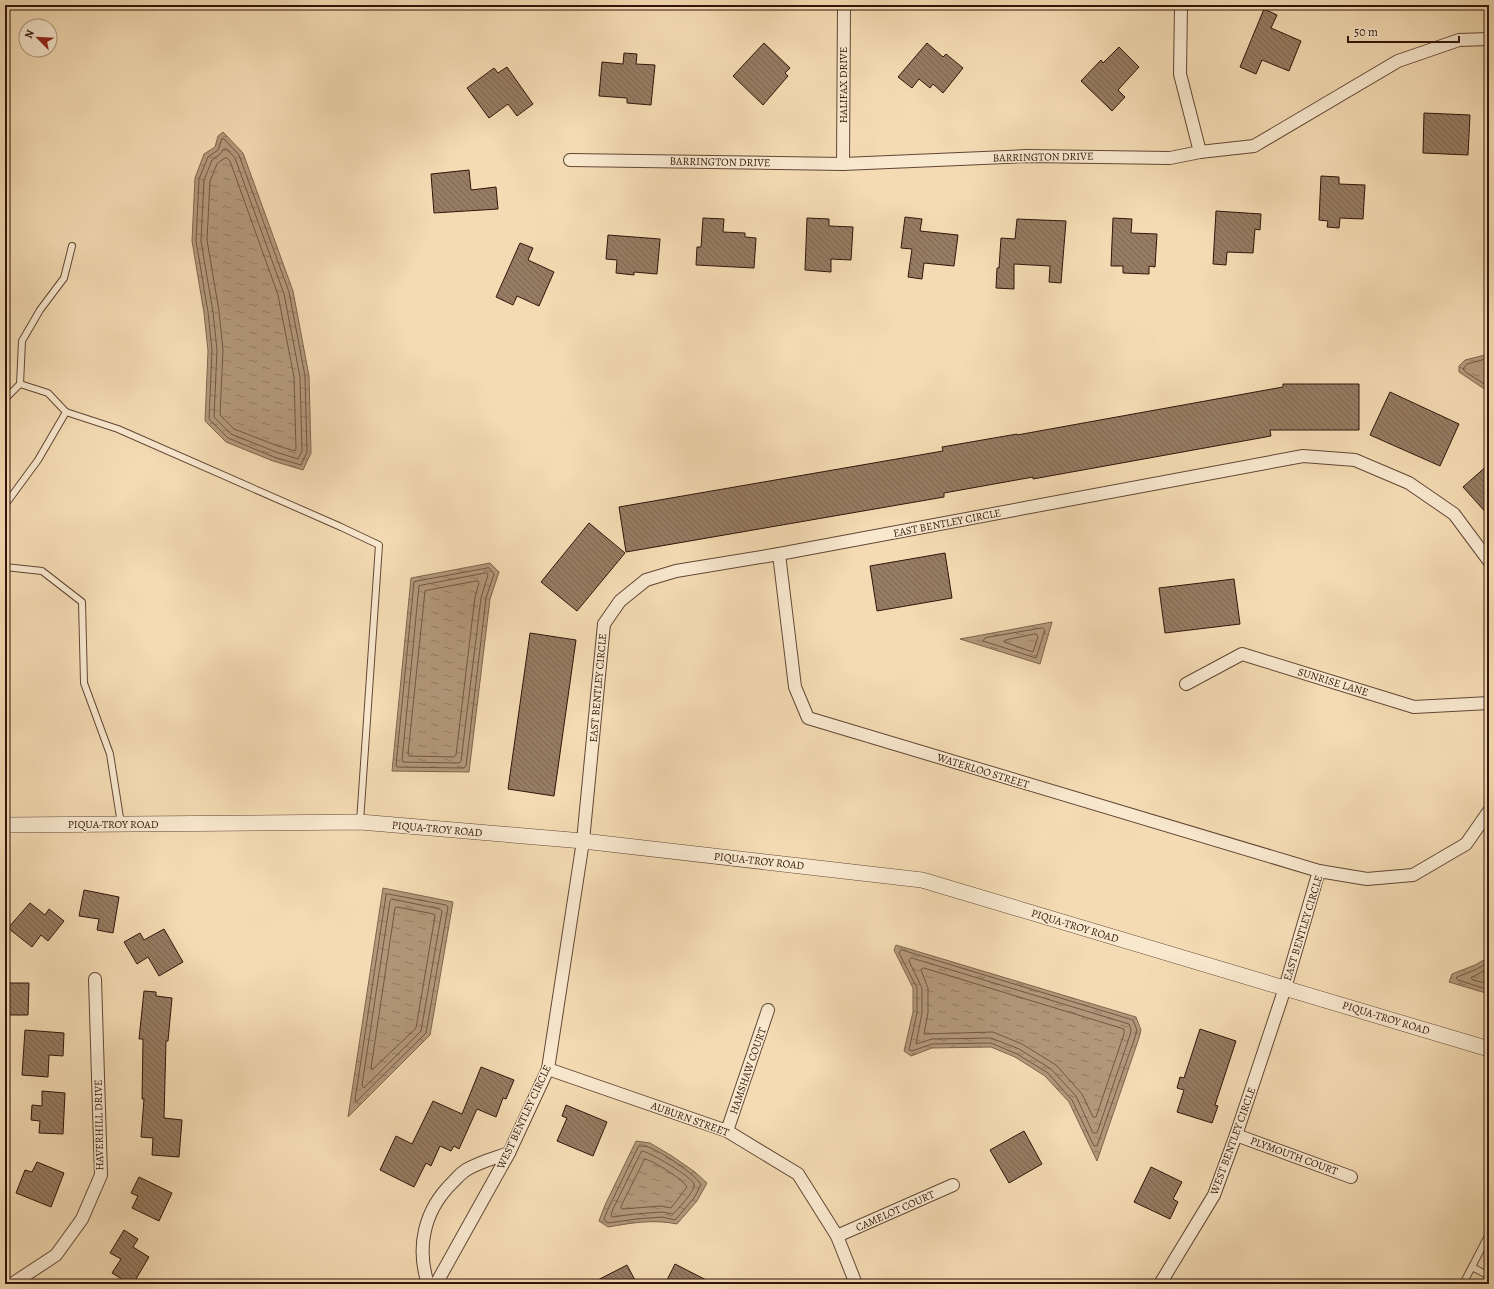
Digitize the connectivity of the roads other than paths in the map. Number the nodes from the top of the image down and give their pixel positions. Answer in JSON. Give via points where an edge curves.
{"nodes":[{"id":1,"x":844,"y":5,"type":"edge"},
{"id":2,"x":1181,"y":5,"type":"edge"},
{"id":3,"x":1489,"y":39,"type":"edge"},
{"id":4,"x":1200,"y":152,"type":"junction"},
{"id":5,"x":570,"y":160,"type":"dead end"},
{"id":6,"x":843,"y":164,"type":"junction"},
{"id":7,"x":72,"y":246,"type":"dead end"},
{"id":8,"x":20,"y":384,"type":"junction"},
{"id":9,"x":5,"y":398,"type":"edge"},
{"id":10,"x":66,"y":412,"type":"junction"},
{"id":11,"x":5,"y":505,"type":"edge"},
{"id":12,"x":779,"y":554,"type":"junction"},
{"id":13,"x":1489,"y":561,"type":"edge"},
{"id":14,"x":5,"y":567,"type":"edge"},
{"id":15,"x":1186,"y":684,"type":"dead end"},
{"id":16,"x":1489,"y":704,"type":"edge"},
{"id":17,"x":1489,"y":811,"type":"edge"},
{"id":18,"x":360,"y":822,"type":"junction"},
{"id":19,"x":121,"y":824,"type":"junction"},
{"id":20,"x":5,"y":825,"type":"edge"},
{"id":21,"x":583,"y":841,"type":"junction"},
{"id":22,"x":1319,"y":871,"type":"junction"},
{"id":23,"x":95,"y":979,"type":"dead end"},
{"id":24,"x":1285,"y":988,"type":"junction"},
{"id":25,"x":768,"y":1010,"type":"dead end"},
{"id":26,"x":1489,"y":1049,"type":"edge"},
{"id":27,"x":548,"y":1070,"type":"junction"},
{"id":28,"x":727,"y":1131,"type":"junction"},
{"id":29,"x":1236,"y":1135,"type":"junction"},
{"id":30,"x":509,"y":1153,"type":"junction"},
{"id":31,"x":1351,"y":1177,"type":"dead end"},
{"id":32,"x":953,"y":1185,"type":"dead end"},
{"id":33,"x":1489,"y":1234,"type":"edge"},
{"id":34,"x":837,"y":1236,"type":"junction"},
{"id":35,"x":1472,"y":1267,"type":"junction"},
{"id":36,"x":1489,"y":1276,"type":"edge"},
{"id":37,"x":12,"y":1284,"type":"edge"},
{"id":38,"x":428,"y":1284,"type":"edge"},
{"id":39,"x":436,"y":1284,"type":"edge"},
{"id":40,"x":856,"y":1284,"type":"edge"},
{"id":41,"x":1160,"y":1284,"type":"edge"},
{"id":42,"x":1463,"y":1284,"type":"edge"}],
"edges":[{"from":1,"to":6,"type":"street","name":"HALIFAX DRIVE"},
{"from":2,"to":4,"type":"street","via":[[1180,74]]},
{"from":3,"to":4,"type":"street","name":"BARRINGTON DRIVE","via":[[1459,40],[1398,61],[1254,146]]},
{"from":4,"to":6,"type":"street","name":"BARRINGTON DRIVE","via":[[1170,158],[1027,156]]},
{"from":5,"to":6,"type":"street","name":"BARRINGTON DRIVE"},
{"from":7,"to":8,"type":"lane","via":[[64,278],[40,310],[22,341]]},
{"from":8,"to":9,"type":"lane"},
{"from":8,"to":10,"type":"lane","via":[[48,393]]},
{"from":10,"to":11,"type":"lane","via":[[38,460]]},
{"from":10,"to":18,"type":"lane","via":[[118,429],[379,545]]},
{"from":12,"to":13,"type":"street","name":"EAST BENTLEY CIRCLE","via":[[1302,456],[1355,460],[1409,483],[1454,514]]},
{"from":12,"to":21,"type":"street","name":"EAST BENTLEY CIRCLE","via":[[676,571],[646,580],[620,601],[604,624]]},
{"from":12,"to":22,"type":"street","name":"WATERLOO STREET","via":[[795,686],[808,718]]},
{"from":14,"to":19,"type":"lane","via":[[42,571],[82,602],[84,683],[110,754]]},
{"from":15,"to":16,"type":"street","name":"SUNRISE LANE","via":[[1242,654],[1414,707]]},
{"from":17,"to":22,"type":"street","name":"EAST BENTLEY CIRCLE","via":[[1466,844],[1413,875],[1367,879]]},
{"from":18,"to":19,"type":"street","name":"PIQUA-TROY ROAD"},
{"from":18,"to":21,"type":"street","name":"PIQUA-TROY ROAD"},
{"from":19,"to":20,"type":"street","name":"PIQUA-TROY ROAD"},
{"from":21,"to":24,"type":"street","name":"PIQUA-TROY ROAD","via":[[922,880]]},
{"from":21,"to":27,"type":"street","name":"WEST BENTLEY CIRCLE"},
{"from":22,"to":24,"type":"street","name":"EAST BENTLEY CIRCLE"},
{"from":23,"to":37,"type":"street","name":"HAVERHILL DRIVE","via":[[101,1175],[82,1219],[56,1255]]},
{"from":24,"to":26,"type":"street","name":"PIQUA-TROY ROAD"},
{"from":24,"to":29,"type":"street","name":"WEST BENTLEY CIRCLE"},
{"from":25,"to":28,"type":"street","name":"HAMSHAW COURT"},
{"from":27,"to":28,"type":"street","name":"AUBURN STREET"},
{"from":27,"to":30,"type":"street","name":"WEST BENTLEY CIRCLE"},
{"from":28,"to":34,"type":"street","name":"AUBURN STREET","via":[[798,1174]]},
{"from":29,"to":31,"type":"street","name":"PLYMOUTH COURT"},
{"from":29,"to":41,"type":"street","name":"WEST BENTLEY CIRCLE","via":[[1214,1195]]},
{"from":30,"to":38,"type":"street","via":[[465,1170],[444,1190],[428,1218],[422,1244],[424,1271]]},
{"from":30,"to":39,"type":"street","name":"WEST BENTLEY CIRCLE"},
{"from":32,"to":34,"type":"street","name":"CAMELOT COURT"},
{"from":33,"to":35,"type":"lane"},
{"from":34,"to":40,"type":"street","name":"AUBURN STREET"},
{"from":35,"to":36,"type":"lane"},
{"from":35,"to":42,"type":"lane"}]}
